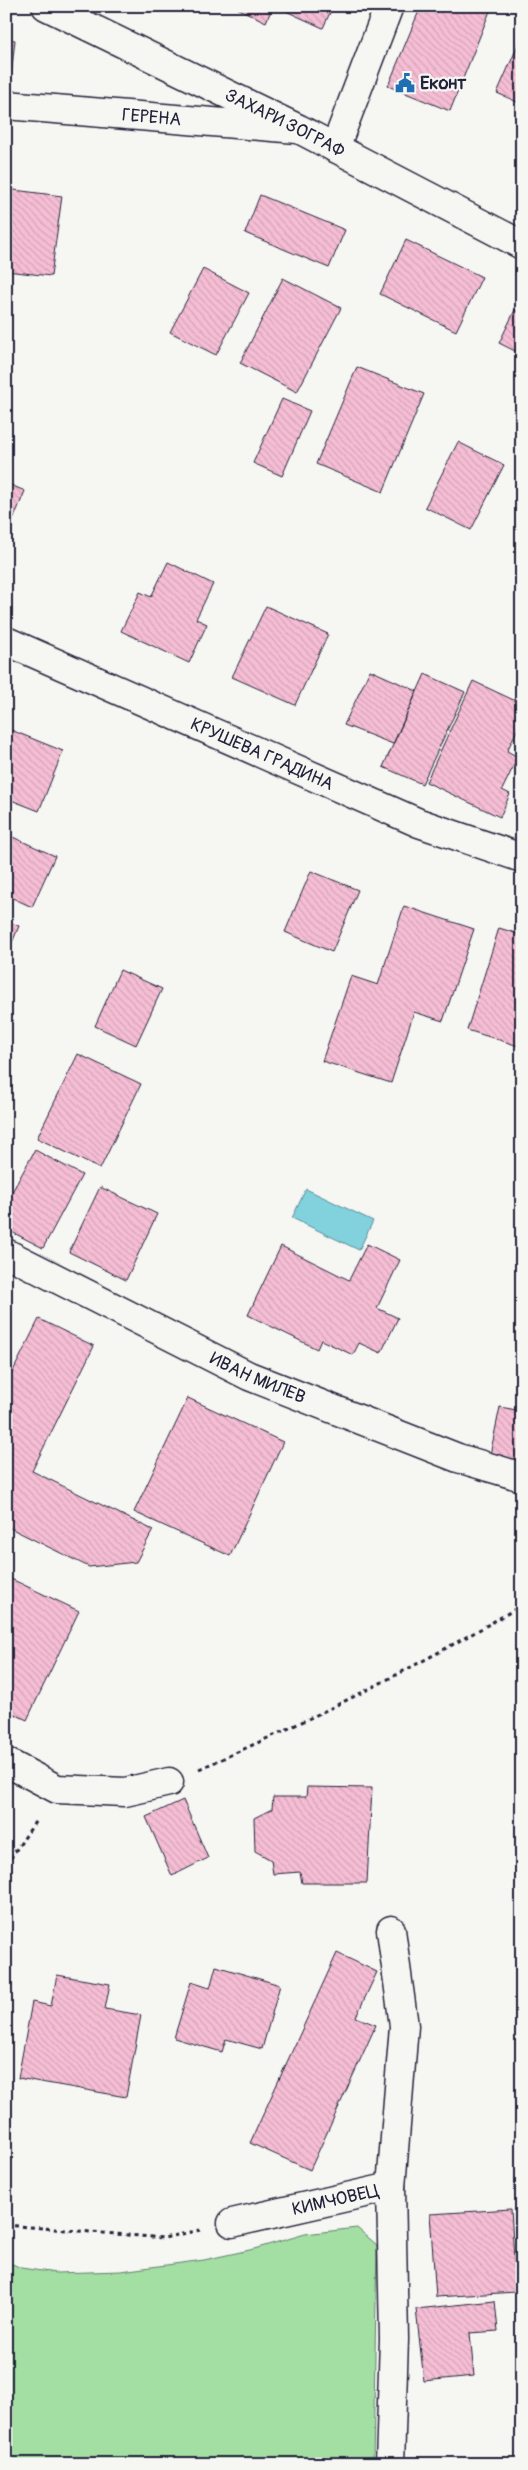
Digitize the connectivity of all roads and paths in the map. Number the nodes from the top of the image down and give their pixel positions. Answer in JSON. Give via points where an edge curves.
{"nodes":[{"id":1,"x":46,"y":6,"type":"edge"},
{"id":2,"x":390,"y":6,"type":"edge"},
{"id":3,"x":6,"y":105,"type":"edge"},
{"id":4,"x":298,"y":129,"type":"junction"},
{"id":5,"x":335,"y":148,"type":"junction"},
{"id":6,"x":522,"y":245,"type":"edge"},
{"id":7,"x":6,"y":641,"type":"edge"},
{"id":8,"x":522,"y":858,"type":"edge"},
{"id":9,"x":6,"y":1253,"type":"edge"},
{"id":10,"x":522,"y":1477,"type":"edge"},
{"id":11,"x":522,"y":1605,"type":"edge"},
{"id":12,"x":6,"y":1762,"type":"edge"},
{"id":13,"x":168,"y":1782,"type":"joint"},
{"id":14,"x":57,"y":1789,"type":"junction"},
{"id":15,"x":6,"y":1865,"type":"edge"},
{"id":16,"x":391,"y":1930,"type":"dead end"},
{"id":17,"x":391,"y":2187,"type":"junction"},
{"id":18,"x":232,"y":2223,"type":"joint"},
{"id":19,"x":6,"y":2225,"type":"edge"},
{"id":20,"x":390,"y":2464,"type":"edge"}],
"edges":[{"from":1,"to":4,"type":"street","name":"ЗАХАРИ ЗОГРАФ"},
{"from":2,"to":5,"type":"street"},
{"from":3,"to":4,"type":"street","name":"ГЕРЕНА"},
{"from":4,"to":5,"type":"street","name":"ЗАХАРИ ЗОГРАФ"},
{"from":5,"to":6,"type":"street","name":"ЗАХАРИ ЗОГРАФ"},
{"from":7,"to":8,"type":"street","name":"КРУШЕВА ГРАДИНА","via":[[419,823]]},
{"from":9,"to":10,"type":"street","name":"ИВАН МИЛЕВ","via":[[249,1376],[458,1458]]},
{"from":11,"to":13,"type":"path","via":[[445,1650],[292,1728]]},
{"from":12,"to":14,"type":"street"},
{"from":13,"to":14,"type":"street","via":[[125,1792]]},
{"from":14,"to":15,"type":"path"},
{"from":16,"to":17,"type":"street","via":[[404,2026]]},
{"from":17,"to":18,"type":"street","name":"КИМЧОВЕЦ"},
{"from":17,"to":20,"type":"street","name":"КИМЧОВЕЦ","via":[[394,2339]]},
{"from":18,"to":19,"type":"path","via":[[164,2238]]}]}
